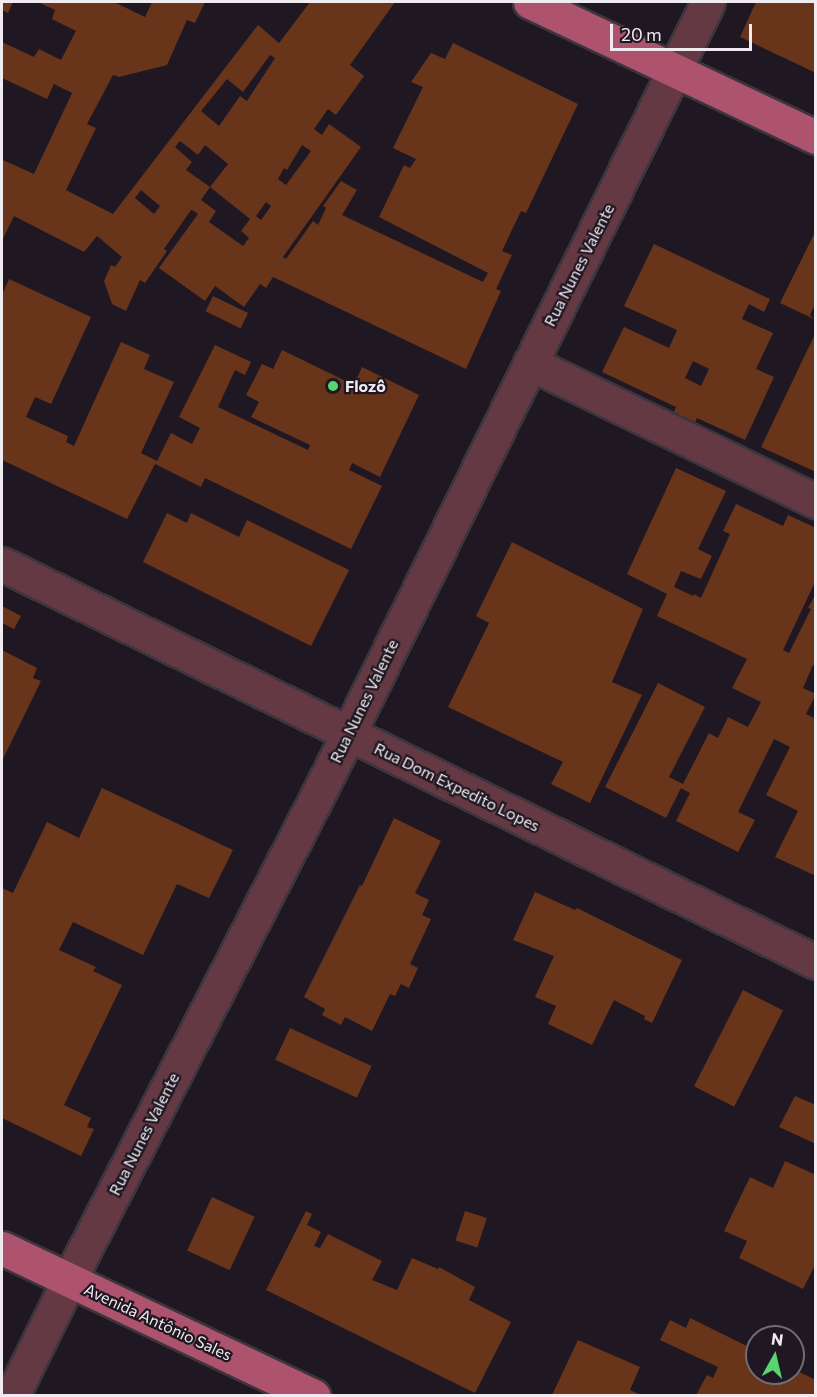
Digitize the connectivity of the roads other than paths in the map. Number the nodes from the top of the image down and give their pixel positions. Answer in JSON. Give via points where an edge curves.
{"nodes":[{"id":1,"x":530,"y":2,"type":"edge"},
{"id":2,"x":708,"y":2,"type":"edge"},
{"id":3,"x":676,"y":70,"type":"junction"},
{"id":4,"x":816,"y":137,"type":"edge"},
{"id":5,"x":530,"y":363,"type":"junction"},
{"id":6,"x":816,"y":501,"type":"edge"},
{"id":7,"x":2,"y":564,"type":"edge"},
{"id":8,"x":348,"y":735,"type":"junction"},
{"id":9,"x":816,"y":962,"type":"edge"},
{"id":10,"x":2,"y":1248,"type":"edge"},
{"id":11,"x":69,"y":1280,"type":"junction"},
{"id":12,"x":12,"y":1395,"type":"edge"},
{"id":13,"x":314,"y":1395,"type":"edge"}],
"edges":[{"from":1,"to":3,"type":"main road"},
{"from":2,"to":3,"type":"street","name":"Rua Nunes Valente"},
{"from":3,"to":4,"type":"main road"},
{"from":3,"to":5,"type":"street","name":"Rua Nunes Valente"},
{"from":5,"to":6,"type":"street"},
{"from":5,"to":8,"type":"street","name":"Rua Nunes Valente"},
{"from":7,"to":8,"type":"street","name":"Rua Dom Expedito Lopes"},
{"from":8,"to":9,"type":"street","name":"Rua Dom Expedito Lopes"},
{"from":8,"to":11,"type":"street","name":"Rua Nunes Valente"},
{"from":10,"to":11,"type":"main road","name":"Avenida Antônio Sales"},
{"from":11,"to":12,"type":"street","name":"Rua Nunes Valente"},
{"from":11,"to":13,"type":"main road","name":"Avenida Antônio Sales"}]}
